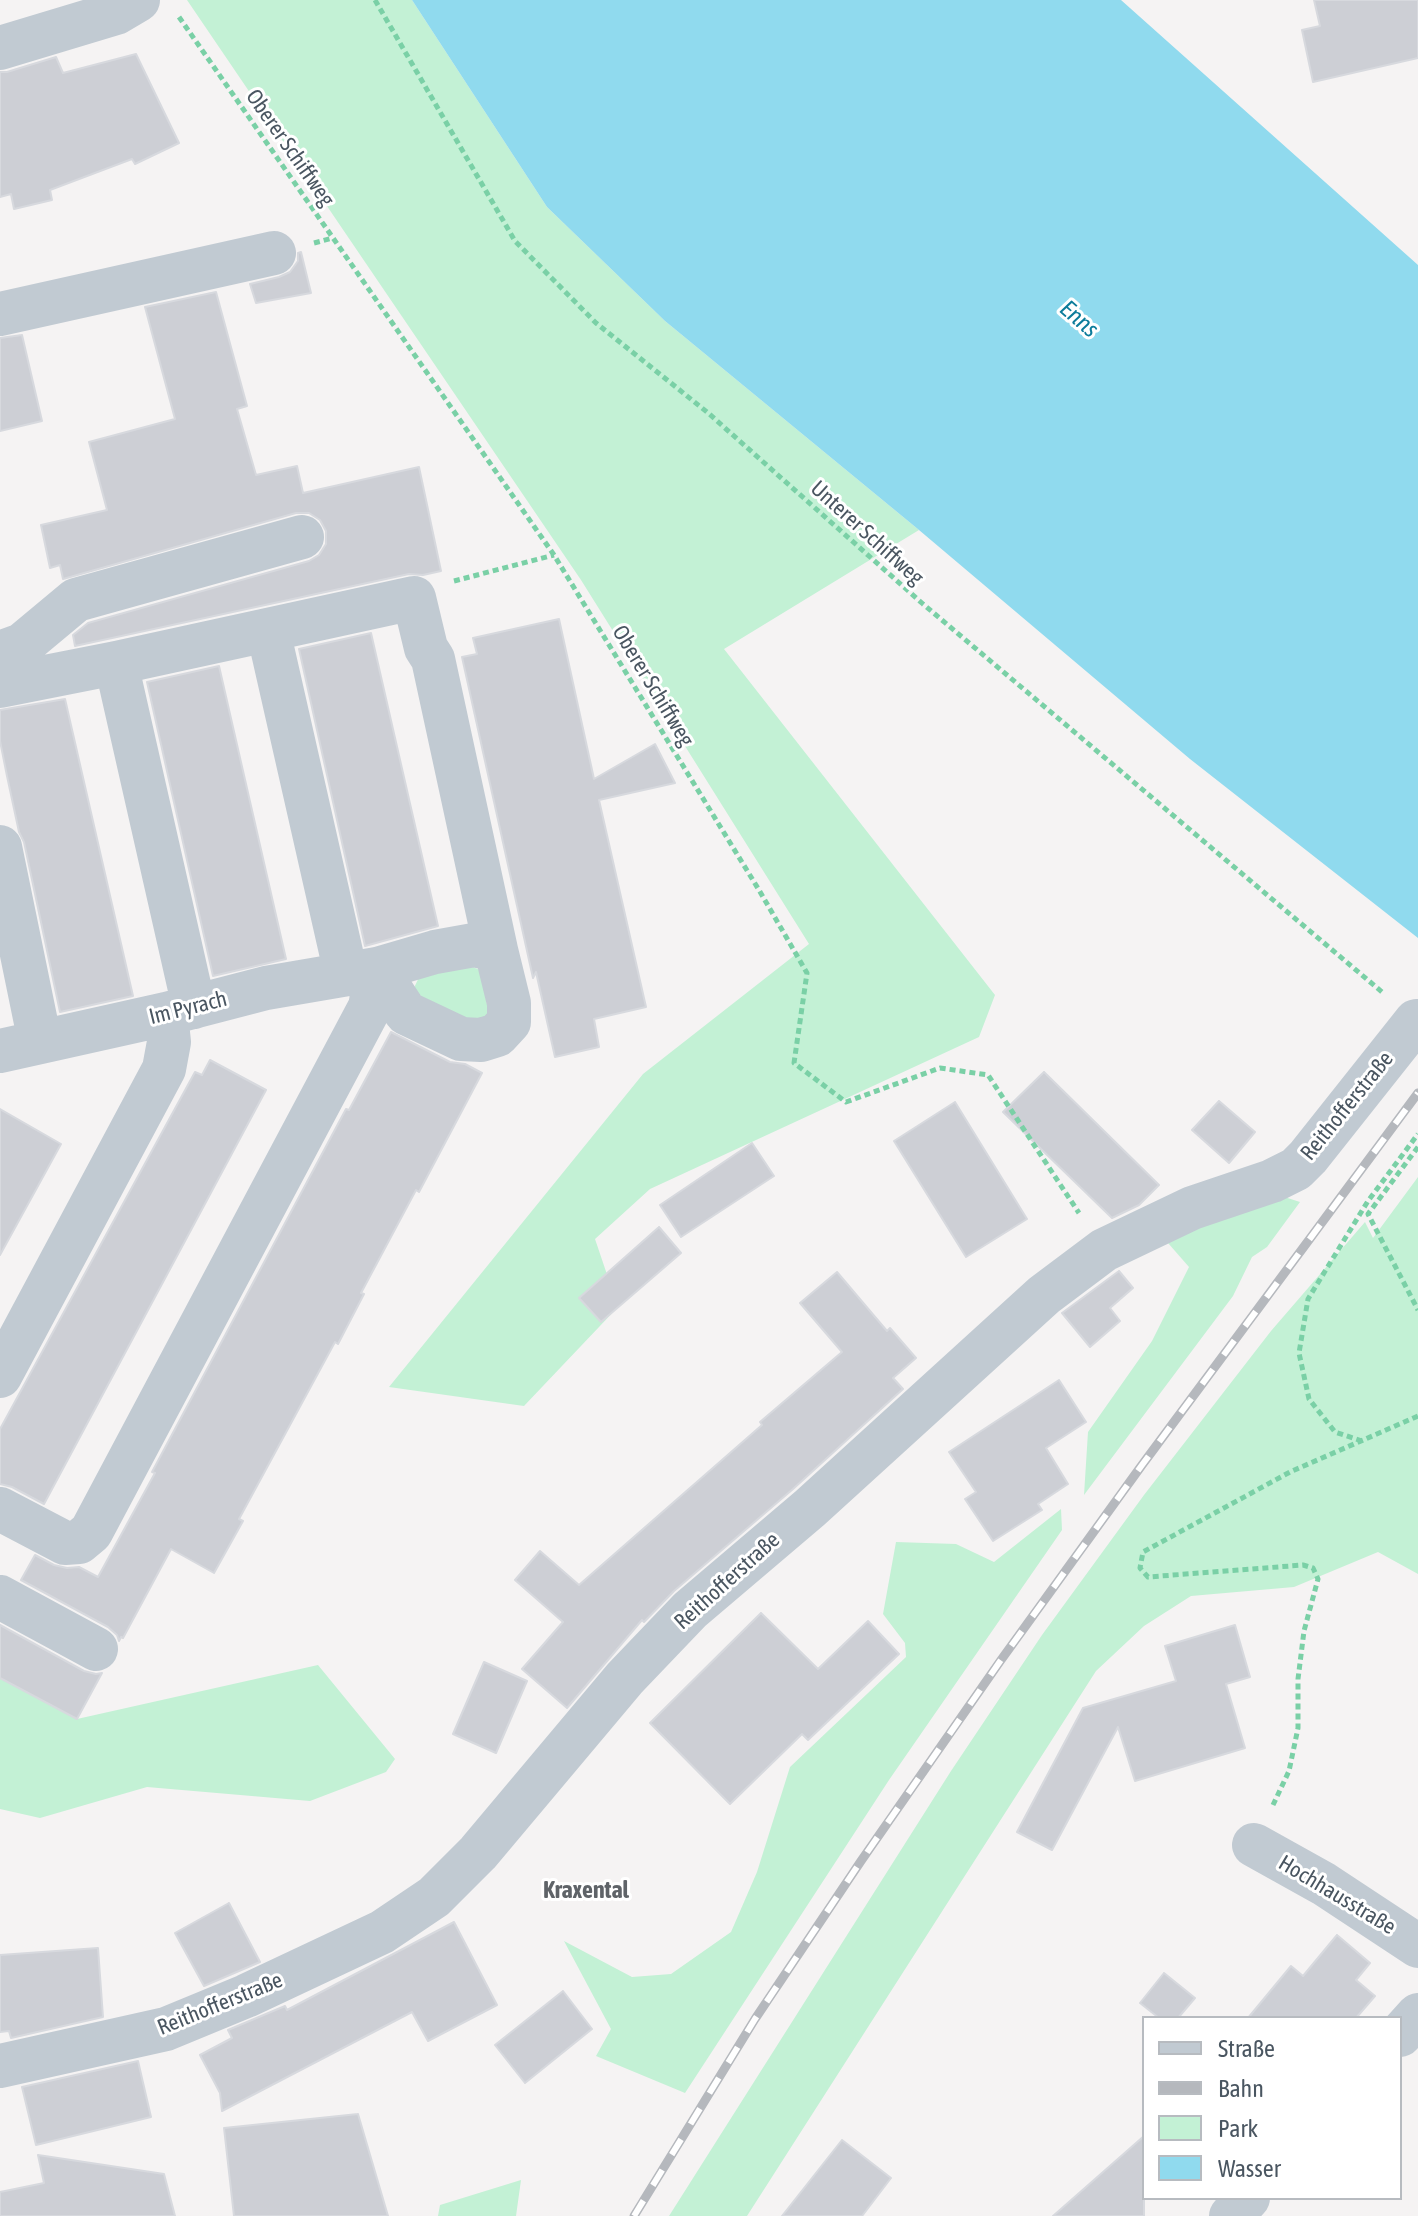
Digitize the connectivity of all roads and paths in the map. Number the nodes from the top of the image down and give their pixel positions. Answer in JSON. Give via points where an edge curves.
{"nodes":[{"id":1,"x":375,"y":0,"type":"edge"},
{"id":2,"x":157,"y":6,"type":"edge"},
{"id":3,"x":0,"y":48,"type":"edge"},
{"id":4,"x":274,"y":253,"type":"dead end"},
{"id":5,"x":0,"y":314,"type":"edge"},
{"id":6,"x":302,"y":537,"type":"dead end"},
{"id":7,"x":554,"y":555,"type":"junction"},
{"id":8,"x":414,"y":598,"type":"junction"},
{"id":9,"x":268,"y":630,"type":"junction"},
{"id":10,"x":0,"y":653,"type":"edge"},
{"id":11,"x":116,"y":663,"type":"junction"},
{"id":12,"x":0,"y":686,"type":"edge"},
{"id":13,"x":0,"y":847,"type":"edge"},
{"id":14,"x":496,"y":950,"type":"junction"},
{"id":15,"x":362,"y":972,"type":"junction"},
{"id":16,"x":180,"y":1010,"type":"junction"},
{"id":17,"x":1416,"y":1021,"type":"joint"},
{"id":18,"x":20,"y":1047,"type":"edge"},
{"id":19,"x":1418,"y":1134,"type":"edge"},
{"id":20,"x":1418,"y":1147,"type":"edge"},
{"id":21,"x":1104,"y":1250,"type":"junction"},
{"id":22,"x":1418,"y":1310,"type":"edge"},
{"id":23,"x":0,"y":1376,"type":"edge"},
{"id":24,"x":1418,"y":1416,"type":"edge"},
{"id":25,"x":1365,"y":1441,"type":"junction"},
{"id":26,"x":0,"y":1509,"type":"edge"},
{"id":27,"x":0,"y":1597,"type":"edge"},
{"id":28,"x":96,"y":1649,"type":"dead end"},
{"id":29,"x":1254,"y":1845,"type":"joint"},
{"id":30,"x":1418,"y":1946,"type":"edge"},
{"id":31,"x":1418,"y":2015,"type":"edge"},
{"id":32,"x":1402,"y":2033,"type":"edge"},
{"id":33,"x":0,"y":2066,"type":"edge"},
{"id":34,"x":1246,"y":2200,"type":"edge"},
{"id":35,"x":1231,"y":2216,"type":"edge"}],
"edges":[{"from":1,"to":17,"type":"path","name":"Unterer Schiffweg","via":[[515,241],[596,323],[707,412],[923,604]]},
{"from":2,"to":3,"type":"street"},
{"from":2,"to":7,"type":"path","name":"Oberer Schiffweg"},
{"from":4,"to":5,"type":"street"},
{"from":6,"to":10,"type":"street","via":[[76,600],[22,645]]},
{"from":7,"to":8,"type":"path","via":[[423,589]]},
{"from":7,"to":21,"type":"path","name":"Oberer Schiffweg","via":[[807,973],[794,1063],[846,1102],[940,1068],[988,1075]]},
{"from":8,"to":9,"type":"street"},
{"from":8,"to":14,"type":"street","via":[[433,659]]},
{"from":9,"to":11,"type":"street"},
{"from":9,"to":15,"type":"street"},
{"from":11,"to":12,"type":"street"},
{"from":11,"to":16,"type":"street"},
{"from":13,"to":18,"type":"street"},
{"from":14,"to":15,"type":"street","name":"Im Pyrach","via":[[474,945]]},
{"from":14,"to":15,"type":"street","via":[[509,1022],[497,1035],[481,1040],[461,1039],[406,1013]]},
{"from":15,"to":16,"type":"street","name":"Im Pyrach"},
{"from":15,"to":26,"type":"street","via":[[370,1007],[91,1532],[79,1542],[65,1543]]},
{"from":16,"to":18,"type":"street","name":"Im Pyrach"},
{"from":16,"to":23,"type":"street","via":[[164,1069]]},
{"from":17,"to":21,"type":"street","name":"Reithofferstraße","via":[[1296,1169],[1192,1208]]},
{"from":19,"to":25,"type":"path","via":[[1368,1201],[1308,1299],[1299,1353],[1309,1399],[1335,1432]]},
{"from":20,"to":22,"type":"path","via":[[1368,1214]]},
{"from":21,"to":33,"type":"street","name":"Reithofferstraße","via":[[1044,1295],[690,1610],[434,1897],[382,1932],[166,2029]]},
{"from":24,"to":25,"type":"path"},
{"from":25,"to":29,"type":"path","via":[[1290,1472],[1143,1552],[1140,1568],[1148,1577],[1303,1565],[1313,1568],[1318,1579],[1304,1631],[1298,1728],[1289,1771]]},
{"from":27,"to":28,"type":"street"},
{"from":29,"to":30,"type":"street","name":"Hochhausstraße"},
{"from":31,"to":32,"type":"street"},
{"from":34,"to":35,"type":"street"}]}
